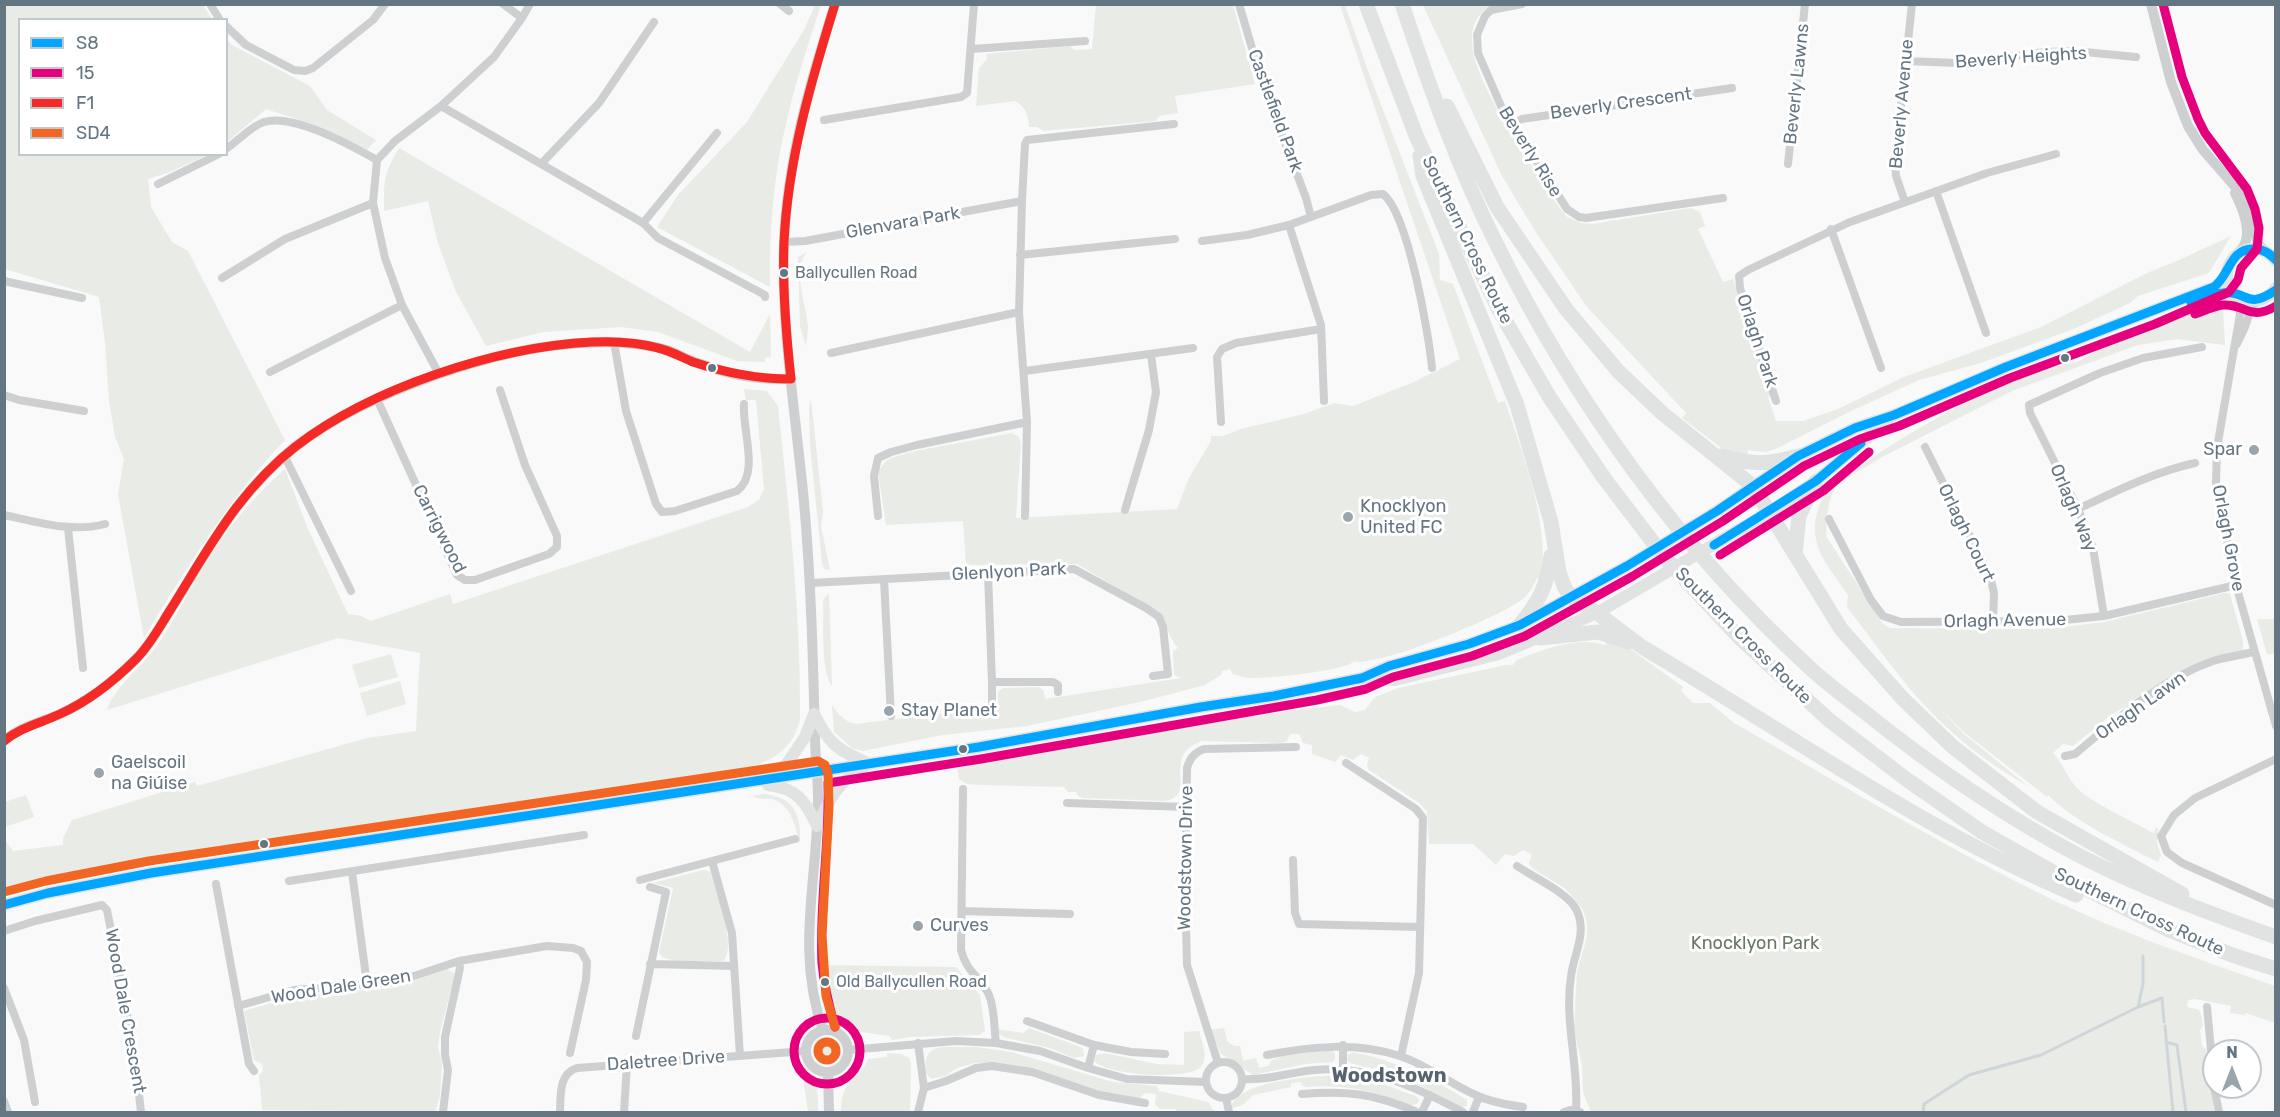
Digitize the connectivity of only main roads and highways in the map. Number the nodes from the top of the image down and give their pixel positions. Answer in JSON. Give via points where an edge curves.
{"nodes":[{"id":1,"x":1366,"y":4,"type":"edge"},
{"id":2,"x":1402,"y":4,"type":"edge"},
{"id":3,"x":1413,"y":36,"type":"junction"},
{"id":4,"x":1417,"y":138,"type":"junction"},
{"id":5,"x":2276,"y":261,"type":"edge"},
{"id":6,"x":2227,"y":275,"type":"junction"},
{"id":7,"x":2275,"y":290,"type":"edge"},
{"id":8,"x":2237,"y":295,"type":"junction"},
{"id":9,"x":2151,"y":313,"type":"junction"},
{"id":10,"x":1894,"y":415,"type":"junction"},
{"id":11,"x":1713,"y":454,"type":"junction"},
{"id":12,"x":1798,"y":456,"type":"junction"},
{"id":13,"x":1816,"y":481,"type":"junction"},
{"id":14,"x":1753,"y":486,"type":"junction"},
{"id":15,"x":1771,"y":512,"type":"junction"},
{"id":16,"x":1553,"y":543,"type":"junction"},
{"id":17,"x":1795,"y":554,"type":"junction"},
{"id":18,"x":1570,"y":597,"type":"junction"},
{"id":19,"x":1597,"y":613,"type":"junction"},
{"id":20,"x":1520,"y":625,"type":"junction"},
{"id":21,"x":1540,"y":638,"type":"junction"},
{"id":22,"x":1642,"y":647,"type":"junction"},
{"id":23,"x":1362,"y":678,"type":"junction"},
{"id":24,"x":869,"y":764,"type":"junction"},
{"id":25,"x":752,"y":783,"type":"junction"},
{"id":26,"x":4,"y":905,"type":"edge"},
{"id":27,"x":2235,"y":922,"type":"junction"},
{"id":28,"x":2169,"y":930,"type":"junction"},
{"id":29,"x":2276,"y":937,"type":"edge"},
{"id":30,"x":2276,"y":969,"type":"edge"}],
"edges":[{"from":1,"to":4,"type":"highway","name":"Southern Cross Route"},
{"from":2,"to":3,"type":"highway","name":"Southern Cross Route"},
{"from":3,"to":11,"type":"highway","via":[[1497,207],[1566,309],[1617,371]]},
{"from":3,"to":27,"type":"highway","name":"Southern Cross Route","via":[[1456,156],[1526,303],[1574,384],[1640,480],[1730,588],[1811,670],[1941,771],[2081,856],[2158,893]]},
{"from":4,"to":16,"type":"highway","via":[[1423,176],[1517,405],[1551,522]]},
{"from":4,"to":28,"type":"highway","name":"Southern Cross Route","via":[[1499,310],[1550,398],[1665,558],[1740,638],[1829,720],[1972,825],[2060,876]]},
{"from":5,"to":6,"type":"main road","via":[[2265,251],[2240,252],[2230,262]]},
{"from":6,"to":8,"type":"main road","via":[[2228,284]]},
{"from":6,"to":9,"type":"main road","via":[[2219,285]]},
{"from":7,"to":8,"type":"main road","via":[[2262,300]]},
{"from":8,"to":9,"type":"main road","via":[[2221,294]]},
{"from":9,"to":10,"type":"main road","via":[[2006,367]]},
{"from":10,"to":12,"type":"main road","via":[[1855,428]]},
{"from":10,"to":13,"type":"main road"},
{"from":11,"to":12,"type":"highway","via":[[1747,463],[1771,464]]},
{"from":11,"to":14,"type":"highway"},
{"from":12,"to":14,"type":"main road"},
{"from":13,"to":15,"type":"main road"},
{"from":13,"to":17,"type":"highway","via":[[1799,516]]},
{"from":14,"to":15,"type":"highway"},
{"from":14,"to":18,"type":"main road","via":[[1627,566]]},
{"from":15,"to":17,"type":"highway"},
{"from":15,"to":19,"type":"main road"},
{"from":16,"to":18,"type":"highway"},
{"from":16,"to":20,"type":"highway","via":[[1548,579]]},
{"from":17,"to":27,"type":"highway","via":[[1841,629],[1903,699],[1953,747],[2037,812]]},
{"from":18,"to":19,"type":"highway"},
{"from":18,"to":20,"type":"main road"},
{"from":19,"to":21,"type":"main road"},
{"from":19,"to":22,"type":"highway"},
{"from":20,"to":23,"type":"main road"},
{"from":21,"to":22,"type":"highway","via":[[1598,632]]},
{"from":21,"to":23,"type":"main road","via":[[1499,654],[1395,680]]},
{"from":22,"to":28,"type":"highway","via":[[1943,830],[2045,882]]},
{"from":23,"to":24,"type":"main road"},
{"from":24,"to":25,"type":"main road"},
{"from":24,"to":25,"type":"main road","via":[[839,787],[817,826],[810,809],[796,794],[782,787]]},
{"from":24,"to":25,"type":"main road","via":[[838,749],[814,714],[805,737],[786,765]]},
{"from":25,"to":26,"type":"main road","via":[[151,873]]},
{"from":27,"to":29,"type":"highway","name":"Southern Cross Route"},
{"from":28,"to":30,"type":"highway","name":"Southern Cross Route"}]}
